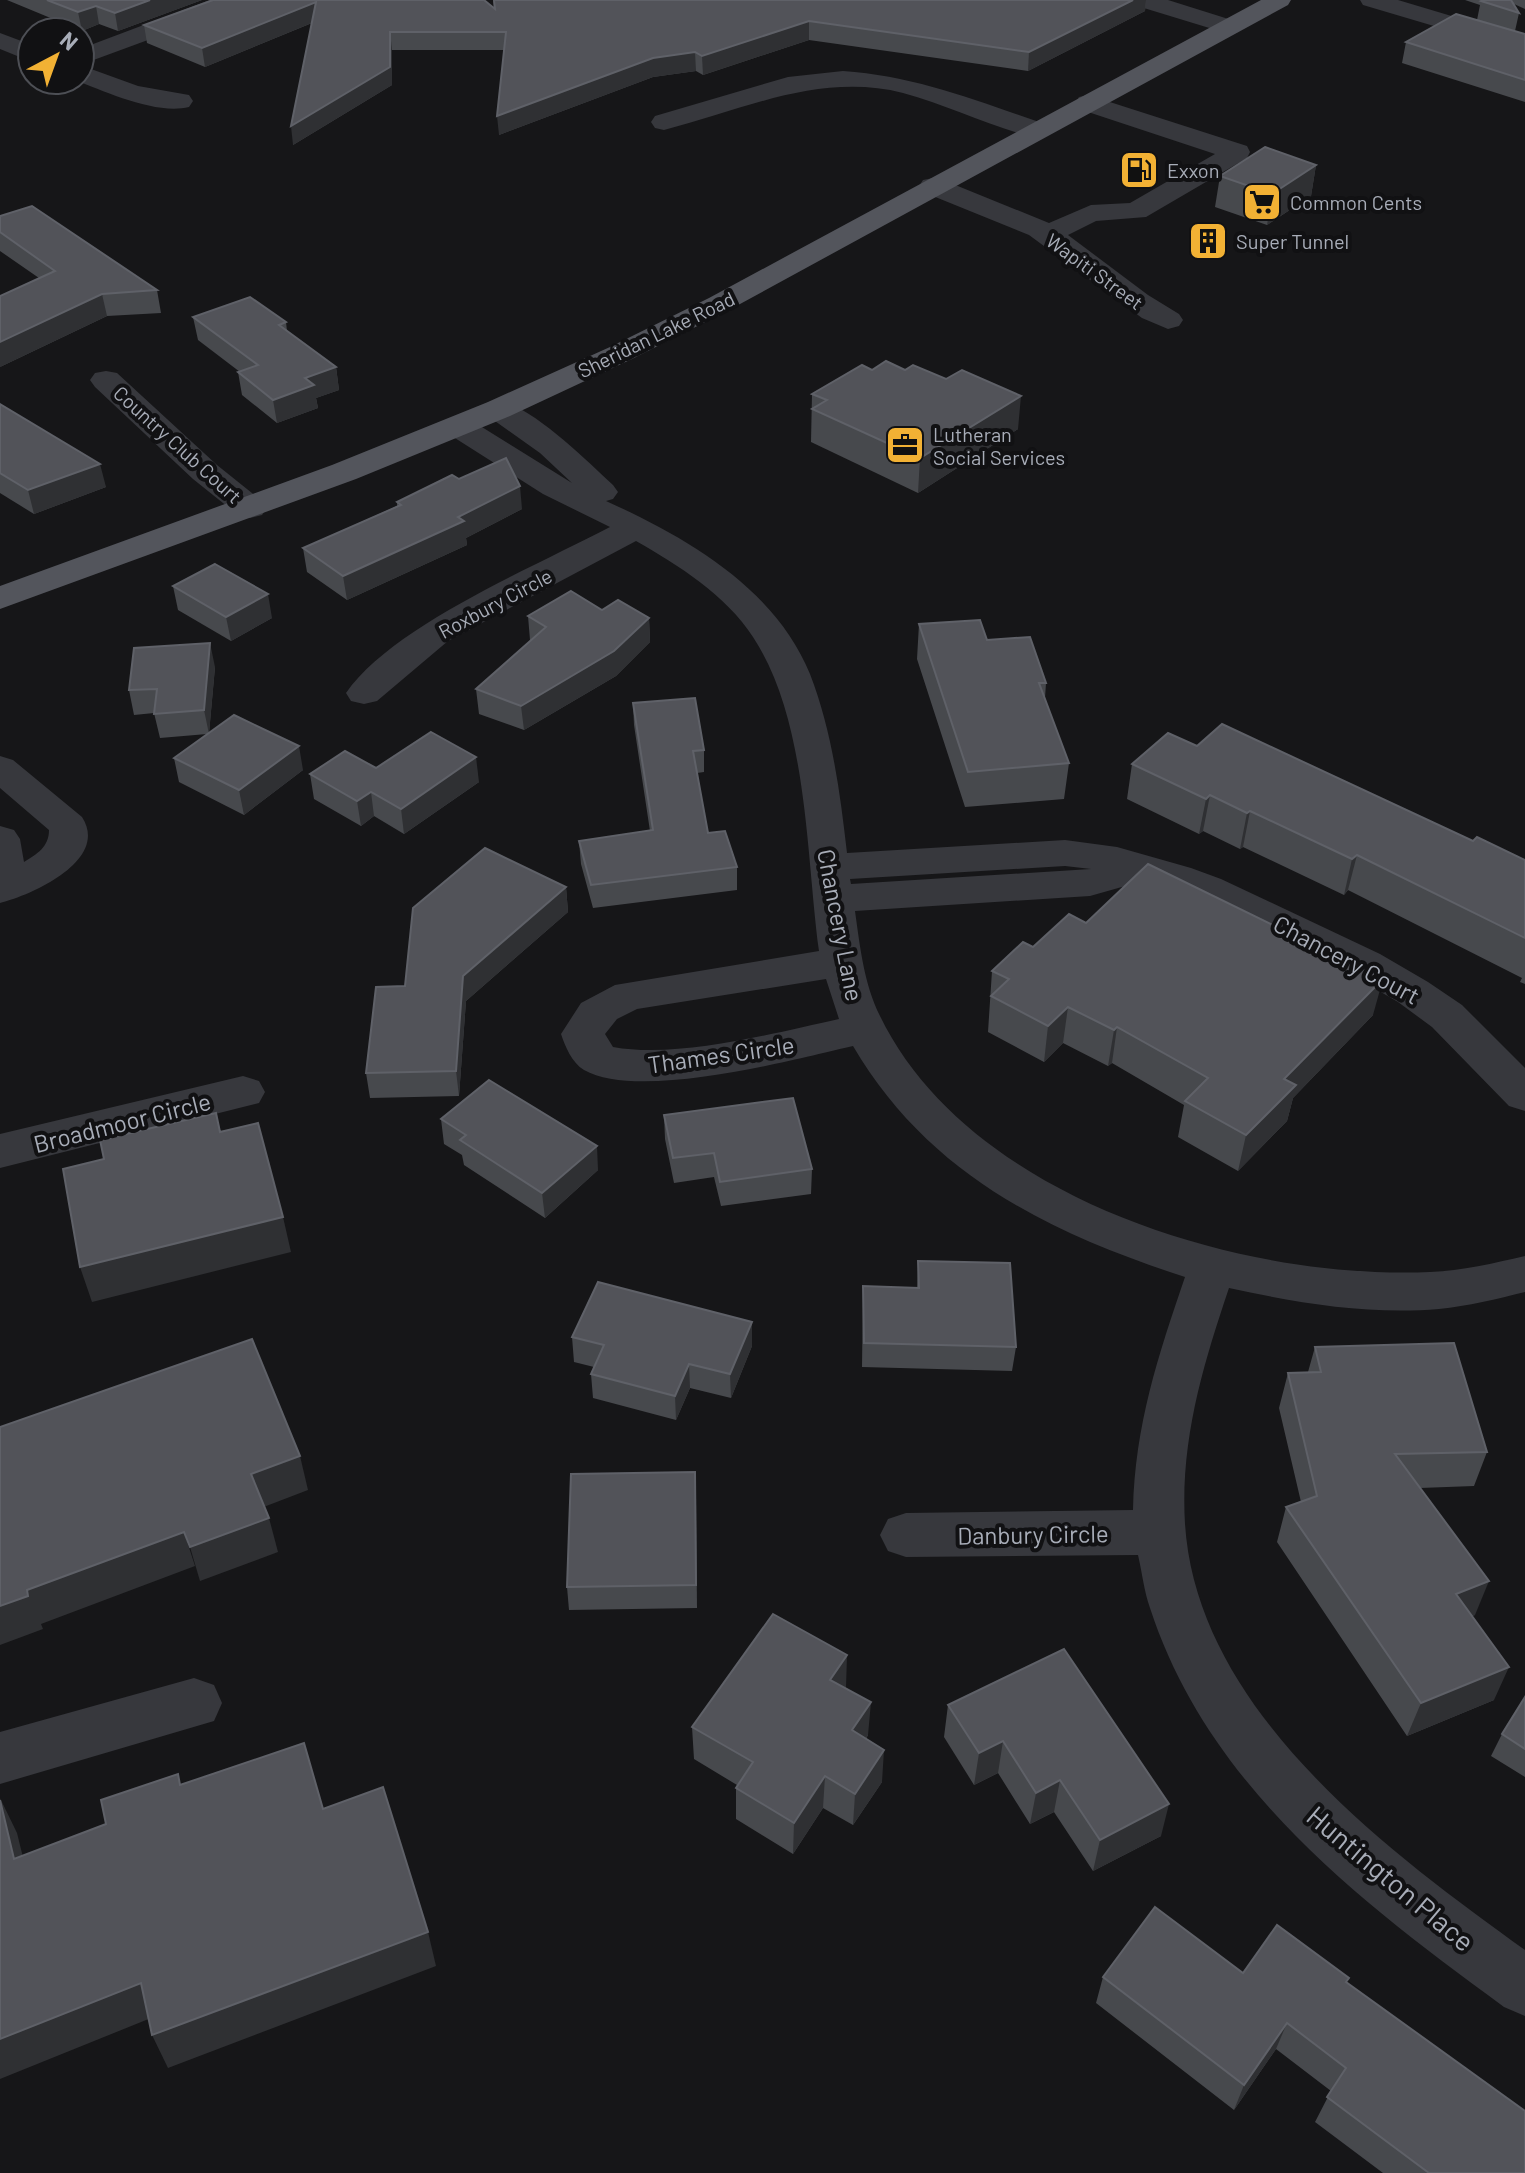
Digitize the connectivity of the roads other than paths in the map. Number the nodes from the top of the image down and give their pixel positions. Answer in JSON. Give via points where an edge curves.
{"nodes":[{"id":1,"x":254,"y":0,"type":"edge"},
{"id":2,"x":1143,"y":0,"type":"edge"},
{"id":3,"x":1279,"y":0,"type":"edge"},
{"id":4,"x":1372,"y":0,"type":"edge"},
{"id":5,"x":1229,"y":27,"type":"junction"},
{"id":6,"x":1525,"y":46,"type":"edge"},
{"id":7,"x":96,"y":52,"type":"edge"},
{"id":8,"x":96,"y":79,"type":"edge"},
{"id":9,"x":180,"y":101,"type":"dead end"},
{"id":10,"x":1088,"y":103,"type":"junction"},
{"id":11,"x":664,"y":122,"type":"dead end"},
{"id":12,"x":1036,"y":130,"type":"junction"},
{"id":13,"x":933,"y":186,"type":"junction"},
{"id":14,"x":1047,"y":234,"type":"junction"},
{"id":15,"x":1168,"y":320,"type":"dead end"},
{"id":16,"x":106,"y":380,"type":"dead end"},
{"id":17,"x":499,"y":409,"type":"junction"},
{"id":18,"x":458,"y":426,"type":"junction"},
{"id":19,"x":250,"y":508,"type":"junction"},
{"id":20,"x":637,"y":527,"type":"junction"},
{"id":21,"x":0,"y":598,"type":"edge"},
{"id":22,"x":364,"y":693,"type":"dead end"},
{"id":23,"x":0,"y":768,"type":"edge"},
{"id":24,"x":0,"y":839,"type":"edge"},
{"id":25,"x":0,"y":874,"type":"edge"},
{"id":26,"x":831,"y":883,"type":"junction"},
{"id":27,"x":0,"y":890,"type":"edge"},
{"id":28,"x":843,"y":962,"type":"junction"},
{"id":29,"x":865,"y":1028,"type":"junction"},
{"id":30,"x":243,"y":1092,"type":"dead end"},
{"id":31,"x":1525,"y":1095,"type":"edge"},
{"id":32,"x":0,"y":1151,"type":"edge"},
{"id":33,"x":1212,"y":1267,"type":"junction"},
{"id":34,"x":1525,"y":1274,"type":"edge"},
{"id":35,"x":1160,"y":1532,"type":"junction"},
{"id":36,"x":906,"y":1535,"type":"dead end"},
{"id":37,"x":194,"y":1703,"type":"dead end"},
{"id":38,"x":0,"y":1758,"type":"edge"},
{"id":39,"x":1525,"y":1986,"type":"edge"}],
"edges":[{"from":1,"to":7,"type":"street","via":[[219,5]]},
{"from":2,"to":5,"type":"street"},
{"from":3,"to":5,"type":"main road","name":"Sheridan Lake Road"},
{"from":4,"to":6,"type":"street"},
{"from":5,"to":10,"type":"main road","name":"Sheridan Lake Road"},
{"from":8,"to":9,"type":"street","via":[[132,93]]},
{"from":10,"to":12,"type":"main road","name":"Sheridan Lake Road"},
{"from":10,"to":14,"type":"street","via":[[1237,152],[1136,211],[1091,213]]},
{"from":11,"to":12,"type":"street","via":[[799,82],[856,79],[911,87]]},
{"from":12,"to":13,"type":"main road","name":"Sheridan Lake Road"},
{"from":13,"to":14,"type":"street","name":"Wapiti Street"},
{"from":13,"to":17,"type":"main road","name":"Sheridan Lake Road","via":[[670,330]]},
{"from":14,"to":15,"type":"street","name":"Wapiti Street"},
{"from":16,"to":19,"type":"street","name":"Country Club Court"},
{"from":17,"to":18,"type":"main road","name":"Sheridan Lake Road"},
{"from":17,"to":20,"type":"street","name":"Chancery Lane","via":[[551,446]]},
{"from":18,"to":19,"type":"main road","name":"Sheridan Lake Road"},
{"from":18,"to":20,"type":"street","name":"Chancery Lane","via":[[568,495]]},
{"from":19,"to":21,"type":"main road","name":"Sheridan Lake Road"},
{"from":20,"to":22,"type":"street","name":"Roxbury Circle","via":[[435,633]]},
{"from":20,"to":26,"type":"street","name":"Chancery Lane","via":[[738,599],[771,635],[789,667],[811,747]]},
{"from":23,"to":27,"type":"street","via":[[68,826],[70,836],[69,845],[51,862]]},
{"from":24,"to":25,"type":"street","via":[[5,860]]},
{"from":26,"to":28,"type":"street","name":"Chancery Lane"},
{"from":26,"to":31,"type":"street","name":"Chancery Court","via":[[1090,883],[1140,868],[1207,888],[1413,992],[1459,1027]]},
{"from":28,"to":29,"type":"street","name":"Chancery Lane"},
{"from":28,"to":29,"type":"street","name":"Thames Circle","via":[[630,995],[591,1016],[583,1034],[587,1048],[601,1061],[646,1067]]},
{"from":29,"to":33,"type":"street","name":"Chancery Lane","via":[[891,1074],[925,1113],[1003,1177],[1109,1232]]},
{"from":30,"to":32,"type":"street","name":"Broadmoor Circle"},
{"from":33,"to":34,"type":"street","name":"Chancery Lane","via":[[1376,1291],[1430,1291]]},
{"from":33,"to":35,"type":"street","name":"Huntington Place","via":[[1164,1432]]},
{"from":35,"to":36,"type":"street","name":"Danbury Circle"},
{"from":35,"to":39,"type":"street","name":"Huntington Place","via":[[1193,1652],[1226,1711],[1268,1767],[1373,1871]]},
{"from":37,"to":38,"type":"street"}]}
